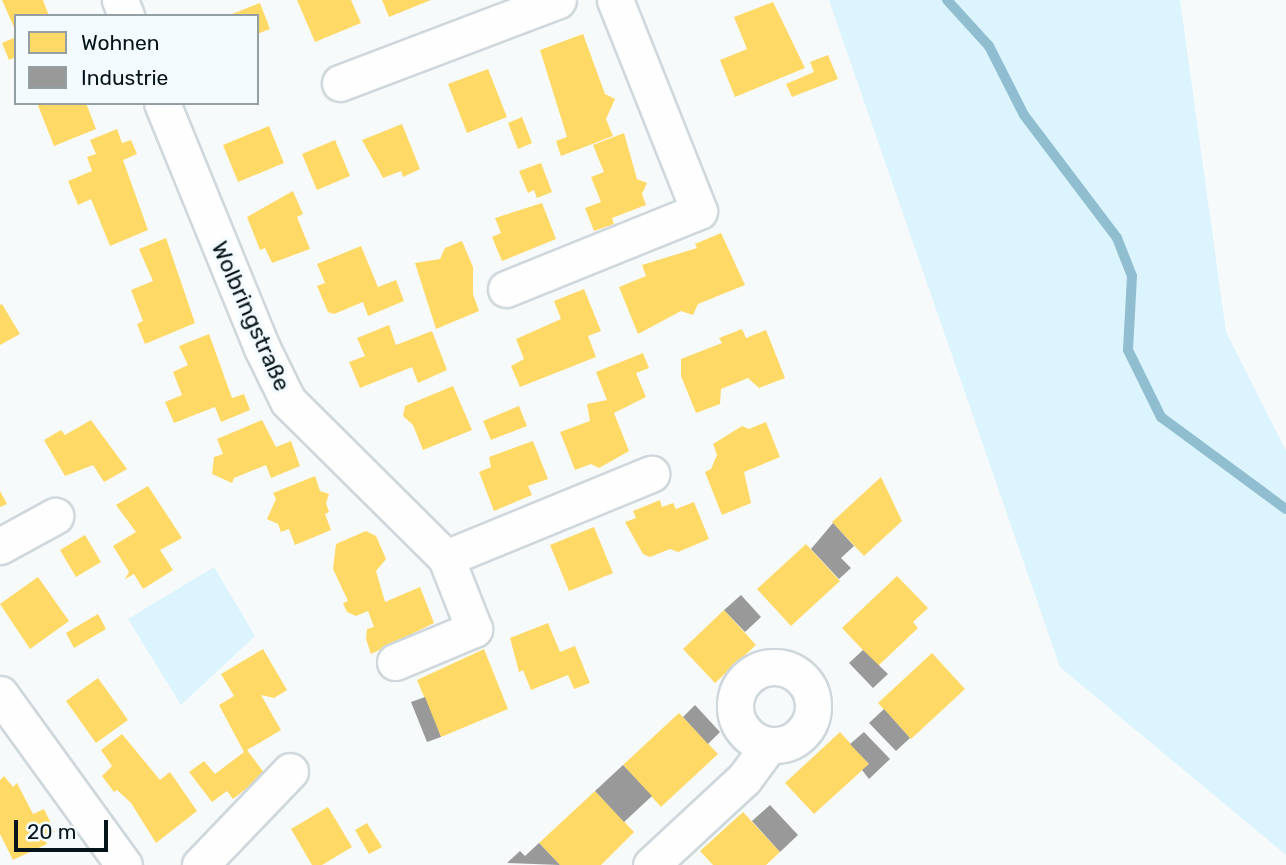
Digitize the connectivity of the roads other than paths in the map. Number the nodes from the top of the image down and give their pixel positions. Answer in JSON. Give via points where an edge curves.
{"nodes":[{"id":1,"x":558,"y":0,"type":"edge"},
{"id":2,"x":615,"y":0,"type":"edge"},
{"id":3,"x":340,"y":83,"type":"dead end"},
{"id":4,"x":163,"y":105,"type":"edge"},
{"id":5,"x":506,"y":289,"type":"dead end"},
{"id":6,"x":651,"y":474,"type":"dead end"},
{"id":7,"x":55,"y":516,"type":"dead end"},
{"id":8,"x":0,"y":546,"type":"edge"},
{"id":9,"x":446,"y":558,"type":"junction"},
{"id":10,"x":395,"y":662,"type":"dead end"},
{"id":11,"x":0,"y":694,"type":"edge"},
{"id":12,"x":769,"y":745,"type":"dead end"},
{"id":13,"x":290,"y":771,"type":"dead end"},
{"id":14,"x":124,"y":865,"type":"edge"},
{"id":15,"x":200,"y":865,"type":"edge"},
{"id":16,"x":651,"y":865,"type":"edge"}],
"edges":[{"from":1,"to":3,"type":"street"},
{"from":2,"to":5,"type":"street","via":[[699,211]]},
{"from":4,"to":9,"type":"street","name":"Wolbringstraße","via":[[288,401]]},
{"from":6,"to":9,"type":"street"},
{"from":7,"to":8,"type":"street"},
{"from":9,"to":10,"type":"street","name":"Wolbringstraße","via":[[474,629]]},
{"from":11,"to":14,"type":"street"},
{"from":12,"to":16,"type":"street","via":[[744,779]]},
{"from":13,"to":15,"type":"street"}]}
